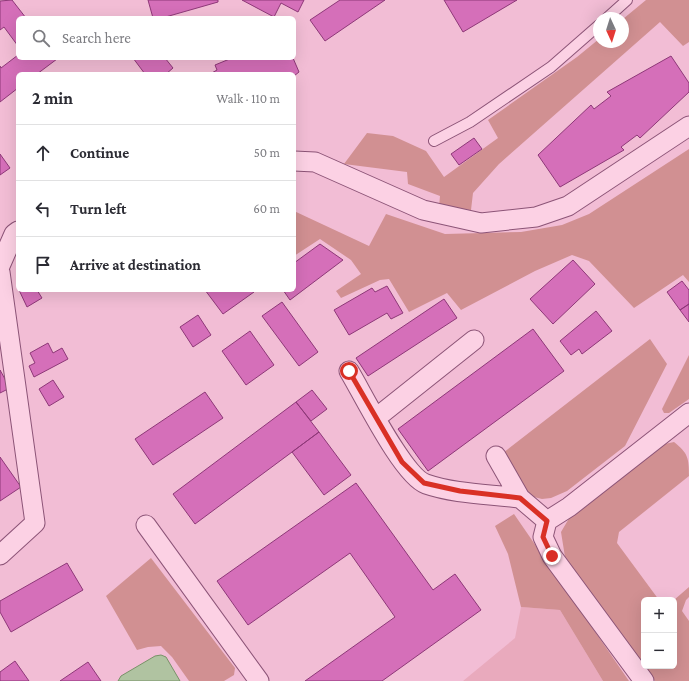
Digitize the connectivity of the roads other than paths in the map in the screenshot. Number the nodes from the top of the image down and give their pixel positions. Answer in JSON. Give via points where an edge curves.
{"nodes":[{"id":1,"x":627,"y":0,"type":"edge"},
{"id":2,"x":614,"y":12,"type":"edge"},
{"id":3,"x":593,"y":30,"type":"edge"},
{"id":4,"x":689,"y":126,"type":"edge"},
{"id":5,"x":434,"y":140,"type":"dead end"},
{"id":6,"x":296,"y":161,"type":"edge"},
{"id":7,"x":16,"y":232,"type":"edge"},
{"id":8,"x":0,"y":266,"type":"edge"},
{"id":9,"x":0,"y":272,"type":"edge"},
{"id":10,"x":474,"y":340,"type":"dead end"},
{"id":11,"x":349,"y":371,"type":"dead end"},
{"id":12,"x":689,"y":414,"type":"edge"},
{"id":13,"x":376,"y":418,"type":"junction"},
{"id":14,"x":496,"y":456,"type":"dead end"},
{"id":15,"x":520,"y":498,"type":"junction"},
{"id":16,"x":547,"y":521,"type":"junction"},
{"id":17,"x":146,"y":525,"type":"dead end"},
{"id":18,"x":0,"y":555,"type":"edge"},
{"id":19,"x":259,"y":681,"type":"edge"},
{"id":20,"x":644,"y":681,"type":"edge"}],
"edges":[{"from":1,"to":2,"type":"lane"},
{"from":3,"to":5,"type":"lane","via":[[551,67],[470,122]]},
{"from":4,"to":6,"type":"street","via":[[568,206],[536,217],[481,223],[422,210],[315,162]]},
{"from":7,"to":8,"type":"street"},
{"from":9,"to":18,"type":"street","via":[[35,523]]},
{"from":10,"to":13,"type":"street"},
{"from":11,"to":13,"type":"street"},
{"from":12,"to":16,"type":"street"},
{"from":13,"to":15,"type":"street","via":[[402,462],[424,483],[460,491]]},
{"from":14,"to":15,"type":"street"},
{"from":15,"to":16,"type":"street"},
{"from":16,"to":20,"type":"street","via":[[543,537],[552,556]]},
{"from":17,"to":19,"type":"street"}]}
